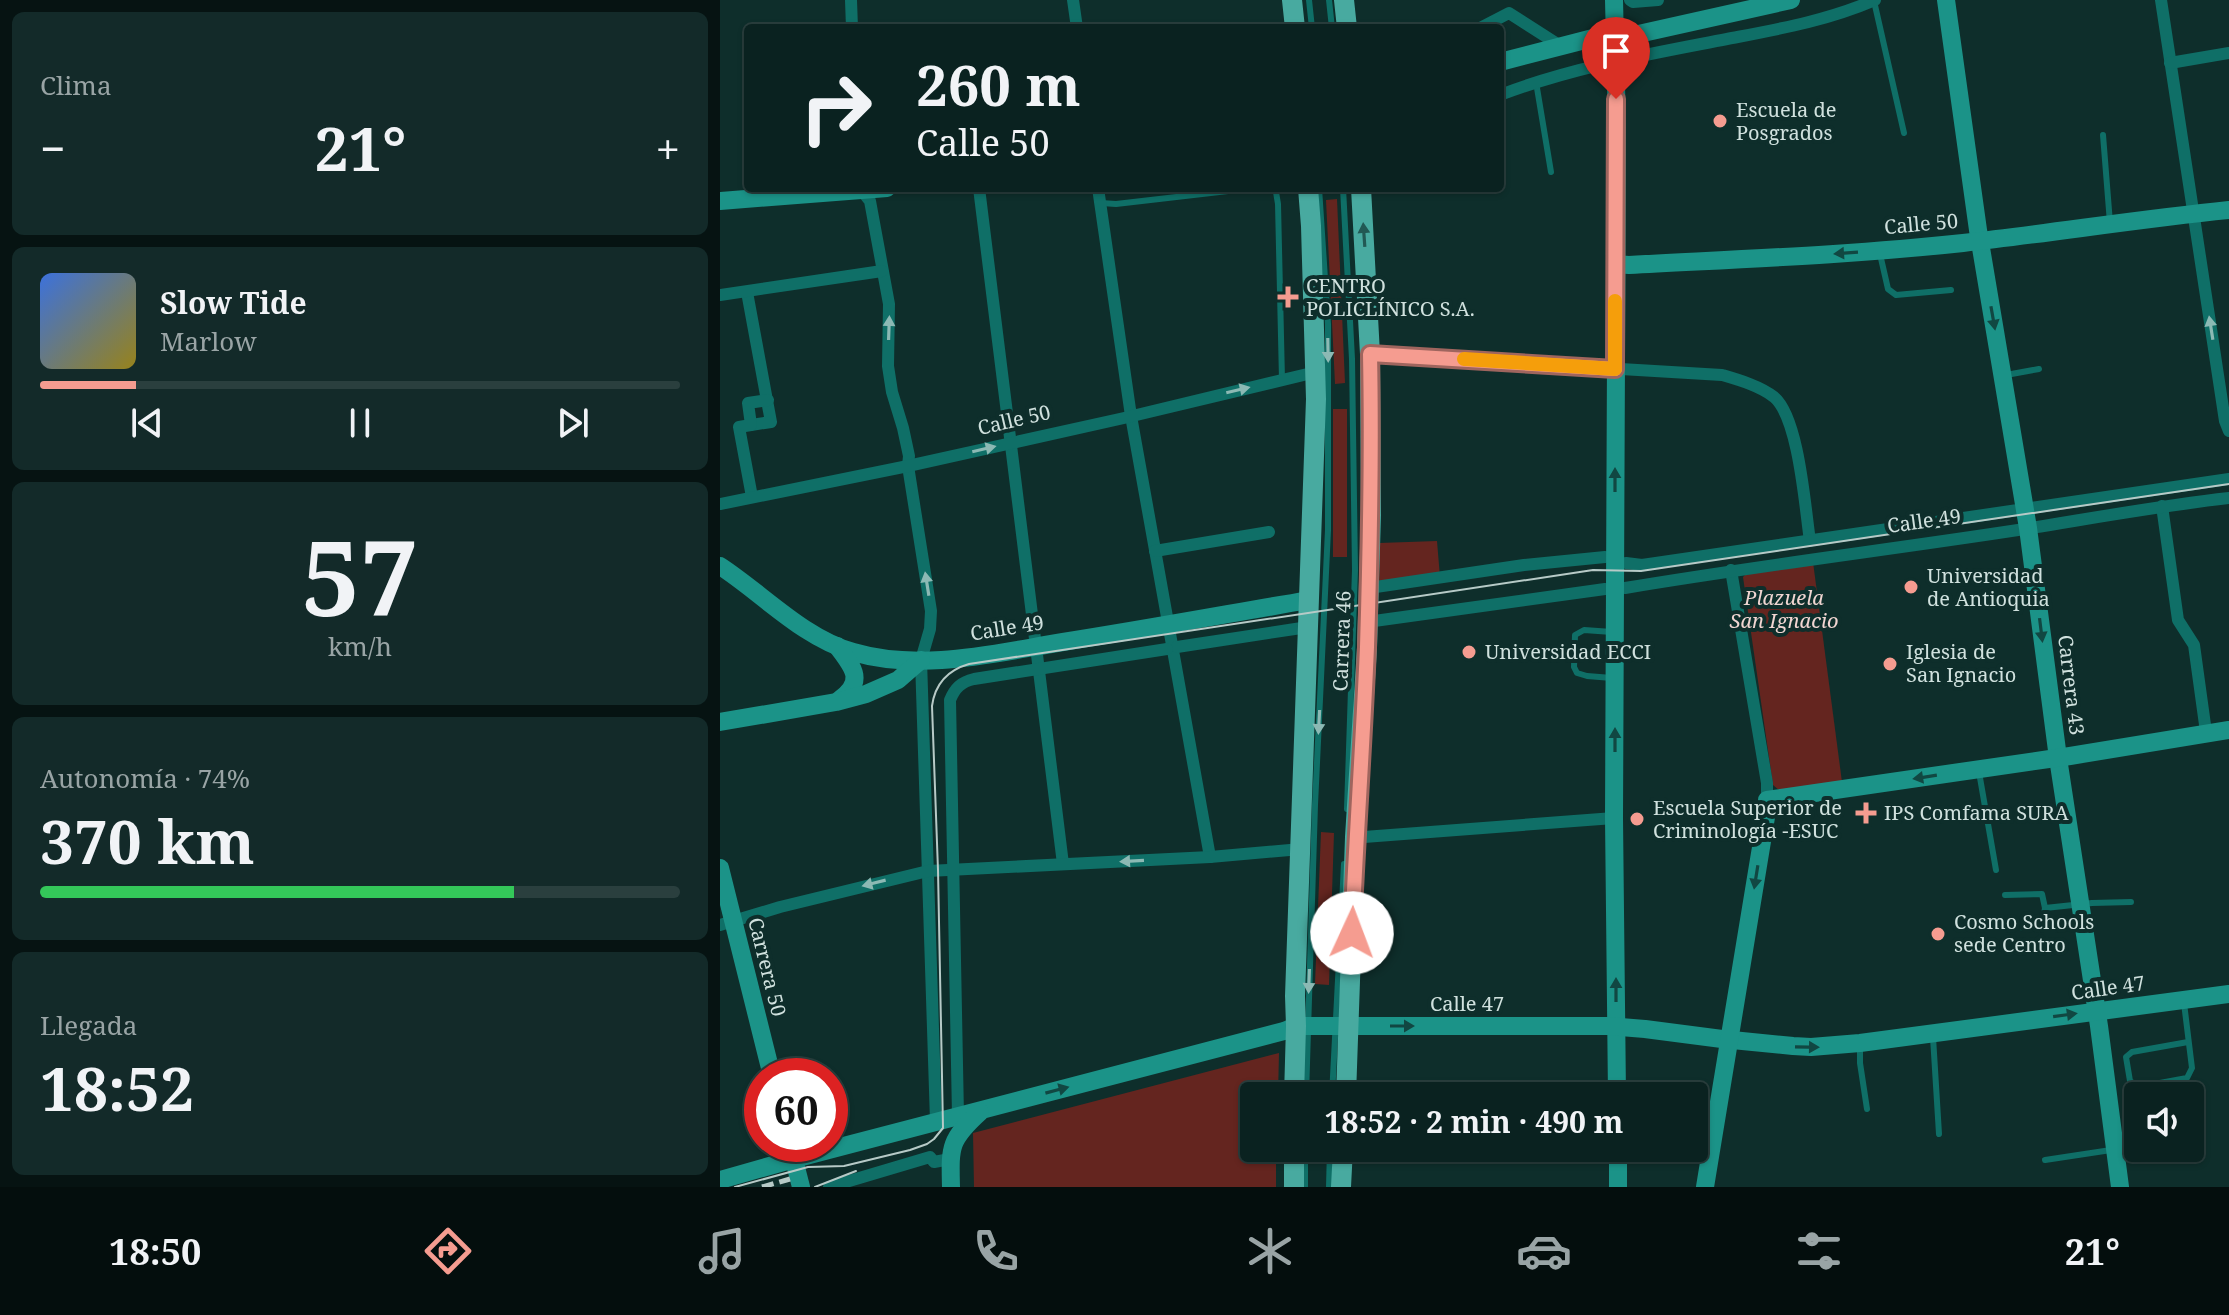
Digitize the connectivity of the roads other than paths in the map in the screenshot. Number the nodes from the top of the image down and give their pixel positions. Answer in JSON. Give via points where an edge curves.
{"nodes":[{"id":1,"x":851,"y":0,"type":"edge"},
{"id":2,"x":1073,"y":0,"type":"edge"},
{"id":3,"x":1292,"y":0,"type":"edge"},
{"id":4,"x":1309,"y":0,"type":"edge"},
{"id":5,"x":1329,"y":0,"type":"edge"},
{"id":6,"x":1344,"y":0,"type":"edge"},
{"id":7,"x":1614,"y":0,"type":"edge"},
{"id":8,"x":1630,"y":0,"type":"edge"},
{"id":9,"x":1658,"y":0,"type":"edge"},
{"id":10,"x":1791,"y":0,"type":"edge"},
{"id":11,"x":1874,"y":0,"type":"edge"},
{"id":12,"x":1946,"y":0,"type":"edge"},
{"id":13,"x":2161,"y":0,"type":"edge"},
{"id":14,"x":852,"y":24,"type":"edge"},
{"id":15,"x":1076,"y":24,"type":"edge"},
{"id":16,"x":1295,"y":24,"type":"edge"},
{"id":17,"x":1312,"y":24,"type":"edge"},
{"id":18,"x":1332,"y":24,"type":"edge"},
{"id":19,"x":1347,"y":24,"type":"edge"},
{"id":20,"x":1488,"y":24,"type":"edge"},
{"id":21,"x":1616,"y":35,"type":"junction"},
{"id":22,"x":1559,"y":45,"type":"junction"},
{"id":23,"x":2229,"y":53,"type":"edge"},
{"id":24,"x":1504,"y":61,"type":"edge"},
{"id":25,"x":1616,"y":61,"type":"junction"},
{"id":26,"x":2170,"y":63,"type":"junction"},
{"id":27,"x":1536,"y":82,"type":"junction"},
{"id":28,"x":1504,"y":94,"type":"edge"},
{"id":29,"x":1904,"y":133,"type":"dead end"},
{"id":30,"x":2103,"y":135,"type":"dead end"},
{"id":31,"x":1551,"y":172,"type":"dead end"},
{"id":32,"x":848,"y":192,"type":"edge"},
{"id":33,"x":863,"y":192,"type":"edge"},
{"id":34,"x":980,"y":192,"type":"edge"},
{"id":35,"x":1099,"y":192,"type":"edge"},
{"id":36,"x":1220,"y":192,"type":"edge"},
{"id":37,"x":1276,"y":192,"type":"edge"},
{"id":38,"x":1308,"y":192,"type":"edge"},
{"id":39,"x":1319,"y":192,"type":"edge"},
{"id":40,"x":1343,"y":192,"type":"edge"},
{"id":41,"x":1361,"y":192,"type":"edge"},
{"id":42,"x":720,"y":201,"type":"edge"},
{"id":43,"x":1101,"y":203,"type":"junction"},
{"id":44,"x":2229,"y":210,"type":"edge"},
{"id":45,"x":2193,"y":213,"type":"junction"},
{"id":46,"x":2110,"y":223,"type":"junction"},
{"id":47,"x":1979,"y":241,"type":"junction"},
{"id":48,"x":1879,"y":250,"type":"junction"},
{"id":49,"x":1615,"y":264,"type":"junction"},
{"id":50,"x":882,"y":271,"type":"junction"},
{"id":51,"x":1951,"y":290,"type":"dead end"},
{"id":52,"x":747,"y":292,"type":"junction"},
{"id":53,"x":720,"y":295,"type":"edge"},
{"id":54,"x":1370,"y":354,"type":"junction"},
{"id":55,"x":1615,"y":369,"type":"junction"},
{"id":56,"x":2039,"y":369,"type":"dead end"},
{"id":57,"x":1316,"y":372,"type":"junction"},
{"id":58,"x":2003,"y":377,"type":"junction"},
{"id":59,"x":1282,"y":380,"type":"junction"},
{"id":60,"x":768,"y":400,"type":"junction"},
{"id":61,"x":1131,"y":416,"type":"junction"},
{"id":62,"x":751,"y":425,"type":"junction"},
{"id":63,"x":2229,"y":431,"type":"edge"},
{"id":64,"x":1012,"y":443,"type":"junction"},
{"id":65,"x":908,"y":466,"type":"junction"},
{"id":66,"x":2229,"y":479,"type":"edge"},
{"id":67,"x":752,"y":497,"type":"junction"},
{"id":68,"x":2229,"y":498,"type":"edge"},
{"id":69,"x":720,"y":504,"type":"edge"},
{"id":70,"x":2162,"y":506,"type":"junction"},
{"id":71,"x":2027,"y":519,"type":"junction"},
{"id":72,"x":1269,"y":532,"type":"dead end"},
{"id":73,"x":1810,"y":541,"type":"junction"},
{"id":74,"x":1155,"y":551,"type":"junction"},
{"id":75,"x":1605,"y":557,"type":"dead end"},
{"id":76,"x":1626,"y":563,"type":"dead end"},
{"id":77,"x":720,"y":566,"type":"edge"},
{"id":78,"x":1731,"y":570,"type":"junction"},
{"id":79,"x":1369,"y":588,"type":"junction"},
{"id":80,"x":1625,"y":588,"type":"dead end"},
{"id":81,"x":1605,"y":589,"type":"dead end"},
{"id":82,"x":1309,"y":600,"type":"junction"},
{"id":83,"x":1367,"y":622,"type":"junction"},
{"id":84,"x":1168,"y":625,"type":"junction"},
{"id":85,"x":1308,"y":627,"type":"junction"},
{"id":86,"x":1616,"y":632,"type":"junction"},
{"id":87,"x":837,"y":646,"type":"junction"},
{"id":88,"x":1036,"y":646,"type":"junction"},
{"id":89,"x":921,"y":660,"type":"junction"},
{"id":90,"x":1039,"y":669,"type":"junction"},
{"id":91,"x":1616,"y":677,"type":"junction"},
{"id":92,"x":836,"y":702,"type":"junction"},
{"id":93,"x":720,"y":722,"type":"edge"},
{"id":94,"x":2229,"y":730,"type":"edge"},
{"id":95,"x":2206,"y":732,"type":"junction"},
{"id":96,"x":2058,"y":758,"type":"junction"},
{"id":97,"x":1979,"y":768,"type":"junction"},
{"id":98,"x":1767,"y":800,"type":"junction"},
{"id":99,"x":1347,"y":816,"type":"dead end"},
{"id":100,"x":1614,"y":818,"type":"junction"},
{"id":101,"x":1364,"y":837,"type":"dead end"},
{"id":102,"x":1301,"y":849,"type":"junction"},
{"id":103,"x":1210,"y":857,"type":"junction"},
{"id":104,"x":1344,"y":861,"type":"dead end"},
{"id":105,"x":1063,"y":864,"type":"junction"},
{"id":106,"x":720,"y":868,"type":"edge"},
{"id":107,"x":954,"y":870,"type":"junction"},
{"id":108,"x":1996,"y":870,"type":"dead end"},
{"id":109,"x":928,"y":871,"type":"junction"},
{"id":110,"x":2005,"y":895,"type":"dead end"},
{"id":111,"x":2131,"y":902,"type":"dead end"},
{"id":112,"x":2081,"y":905,"type":"junction"},
{"id":113,"x":2045,"y":908,"type":"junction"},
{"id":114,"x":727,"y":923,"type":"edge"},
{"id":115,"x":2023,"y":928,"type":"dead end"},
{"id":116,"x":2229,"y":994,"type":"edge"},
{"id":117,"x":2184,"y":1000,"type":"junction"},
{"id":118,"x":2097,"y":1012,"type":"junction"},
{"id":119,"x":1303,"y":1026,"type":"junction"},
{"id":120,"x":1342,"y":1026,"type":"junction"},
{"id":121,"x":1616,"y":1027,"type":"junction"},
{"id":122,"x":1933,"y":1033,"type":"junction"},
{"id":123,"x":1730,"y":1040,"type":"junction"},
{"id":124,"x":2188,"y":1042,"type":"junction"},
{"id":125,"x":1860,"y":1043,"type":"junction"},
{"id":126,"x":767,"y":1058,"type":"edge"},
{"id":127,"x":1296,"y":1082,"type":"edge"},
{"id":128,"x":1305,"y":1082,"type":"edge"},
{"id":129,"x":1334,"y":1082,"type":"edge"},
{"id":130,"x":1345,"y":1082,"type":"edge"},
{"id":131,"x":1617,"y":1082,"type":"edge"},
{"id":132,"x":1867,"y":1109,"type":"dead end"},
{"id":133,"x":982,"y":1111,"type":"junction"},
{"id":134,"x":958,"y":1116,"type":"junction"},
{"id":135,"x":936,"y":1121,"type":"junction"},
{"id":136,"x":1939,"y":1134,"type":"dead end"},
{"id":137,"x":848,"y":1139,"type":"edge"},
{"id":138,"x":2115,"y":1149,"type":"junction"},
{"id":139,"x":950,"y":1159,"type":"junction"},
{"id":140,"x":2045,"y":1160,"type":"dead end"},
{"id":141,"x":765,"y":1162,"type":"edge"},
{"id":142,"x":795,"y":1162,"type":"edge"},
{"id":143,"x":1294,"y":1162,"type":"edge"},
{"id":144,"x":1305,"y":1162,"type":"edge"},
{"id":145,"x":1330,"y":1162,"type":"edge"},
{"id":146,"x":1342,"y":1162,"type":"edge"},
{"id":147,"x":1618,"y":1162,"type":"edge"},
{"id":148,"x":720,"y":1180,"type":"edge"},
{"id":149,"x":1617,"y":1184,"type":"edge"},
{"id":150,"x":801,"y":1187,"type":"edge"},
{"id":151,"x":829,"y":1187,"type":"edge"},
{"id":152,"x":951,"y":1187,"type":"edge"},
{"id":153,"x":1294,"y":1187,"type":"edge"},
{"id":154,"x":1305,"y":1187,"type":"edge"},
{"id":155,"x":1329,"y":1187,"type":"edge"},
{"id":156,"x":1341,"y":1187,"type":"edge"},
{"id":157,"x":1705,"y":1187,"type":"edge"},
{"id":158,"x":2120,"y":1187,"type":"edge"}],
"edges":[{"from":1,"to":14,"type":"street"},
{"from":2,"to":15,"type":"street"},
{"from":3,"to":16,"type":"main road"},
{"from":4,"to":17,"type":"lane"},
{"from":5,"to":18,"type":"lane"},
{"from":6,"to":19,"type":"main road"},
{"from":7,"to":21,"type":"street"},
{"from":8,"to":9,"type":"street"},
{"from":10,"to":21,"type":"street"},
{"from":11,"to":25,"type":"street","via":[[1815,22]]},
{"from":11,"to":29,"type":"lane"},
{"from":12,"to":47,"type":"street","name":"Carrera 43"},
{"from":13,"to":26,"type":"street"},
{"from":20,"to":22,"type":"street","via":[[1509,13]]},
{"from":21,"to":22,"type":"street"},
{"from":21,"to":25,"type":"street"},
{"from":22,"to":24,"type":"street"},
{"from":23,"to":26,"type":"street"},
{"from":25,"to":27,"type":"street"},
{"from":25,"to":49,"type":"street"},
{"from":26,"to":45,"type":"street"},
{"from":27,"to":28,"type":"street"},
{"from":27,"to":31,"type":"lane"},
{"from":30,"to":46,"type":"lane"},
{"from":32,"to":42,"type":"street"},
{"from":33,"to":50,"type":"street","via":[[870,201]]},
{"from":34,"to":64,"type":"street"},
{"from":35,"to":43,"type":"street"},
{"from":36,"to":43,"type":"lane"},
{"from":37,"to":59,"type":"lane"},
{"from":38,"to":57,"type":"main road","name":"Carrera 46"},
{"from":39,"to":119,"type":"lane","one_way":true,"via":[[1327,311],[1328,530]]},
{"from":40,"to":99,"type":"lane","via":[[1355,554]]},
{"from":54,"to":41,"type":"main road","name":"Carrera 46","one_way":true},
{"from":43,"to":61,"type":"street"},
{"from":44,"to":45,"type":"street","name":"Calle 50"},
{"from":45,"to":46,"type":"street","name":"Calle 50"},
{"from":63,"to":45,"type":"street","one_way":true},
{"from":46,"to":47,"type":"street","name":"Calle 50"},
{"from":47,"to":48,"type":"street","name":"Calle 50"},
{"from":47,"to":58,"type":"street","name":"Carrera 43","one_way":true},
{"from":48,"to":49,"type":"street","name":"Calle 50","one_way":true},
{"from":48,"to":51,"type":"lane","via":[[1888,289],[1896,295]]},
{"from":49,"to":55,"type":"street"},
{"from":50,"to":52,"type":"street"},
{"from":65,"to":50,"type":"street","one_way":true,"via":[[888,366],[889,304]]},
{"from":52,"to":53,"type":"street"},
{"from":52,"to":60,"type":"street"},
{"from":54,"to":55,"type":"street"},
{"from":54,"to":79,"type":"main road","name":"Carrera 46"},
{"from":55,"to":73,"type":"street","via":[[1722,375],[1776,398],[1794,433]]},
{"from":86,"to":55,"type":"street","one_way":true},
{"from":56,"to":58,"type":"lane"},
{"from":57,"to":59,"type":"street","name":"Calle 50"},
{"from":57,"to":82,"type":"main road","name":"Carrera 46"},
{"from":58,"to":71,"type":"street","name":"Carrera 43"},
{"from":61,"to":59,"type":"street","name":"Calle 50","one_way":true},
{"from":60,"to":62,"type":"street","via":[[771,422]]},
{"from":60,"to":62,"type":"street","via":[[748,403]]},
{"from":61,"to":64,"type":"street","name":"Calle 50"},
{"from":61,"to":74,"type":"street"},
{"from":62,"to":67,"type":"street","via":[[739,427]]},
{"from":65,"to":64,"type":"street","name":"Calle 50","one_way":true},
{"from":64,"to":88,"type":"street"},
{"from":65,"to":67,"type":"street","name":"Calle 50"},
{"from":89,"to":65,"type":"street","one_way":true,"via":[[931,611]]},
{"from":66,"to":71,"type":"street","name":"Calle 49"},
{"from":67,"to":69,"type":"street","name":"Calle 50"},
{"from":68,"to":70,"type":"street","name":"Calle 49"},
{"from":70,"to":71,"type":"street","name":"Calle 49"},
{"from":70,"to":95,"type":"street","via":[[2178,620],[2194,645]]},
{"from":71,"to":73,"type":"street","name":"Calle 49"},
{"from":71,"to":78,"type":"street","name":"Calle 49"},
{"from":71,"to":96,"type":"street","name":"Carrera 43","one_way":true},
{"from":72,"to":74,"type":"street"},
{"from":73,"to":76,"type":"street","name":"Calle 49"},
{"from":74,"to":84,"type":"street"},
{"from":75,"to":79,"type":"street"},
{"from":77,"to":87,"type":"street"},
{"from":78,"to":80,"type":"street","name":"Calle 49"},
{"from":78,"to":98,"type":"street"},
{"from":79,"to":83,"type":"main road","name":"Carrera 46"},
{"from":81,"to":83,"type":"street"},
{"from":82,"to":84,"type":"street","name":"Calle 49"},
{"from":82,"to":85,"type":"main road","name":"Carrera 46"},
{"from":83,"to":120,"type":"main road","name":"Carrera 46"},
{"from":84,"to":88,"type":"street","name":"Calle 49"},
{"from":84,"to":103,"type":"street"},
{"from":85,"to":90,"type":"street"},
{"from":85,"to":102,"type":"main road","name":"Carrera 46"},
{"from":86,"to":91,"type":"street"},
{"from":86,"to":91,"type":"lane","via":[[1579,631],[1574,667],[1587,676]]},
{"from":87,"to":89,"type":"street","name":"Calle 49","via":[[865,655]]},
{"from":87,"to":92,"type":"street","via":[[855,677],[851,690]]},
{"from":88,"to":89,"type":"street","name":"Calle 49"},
{"from":88,"to":90,"type":"street"},
{"from":89,"to":92,"type":"street","via":[[884,687]]},
{"from":89,"to":109,"type":"street"},
{"from":90,"to":105,"type":"street"},
{"from":90,"to":107,"type":"street","via":[[965,681],[950,700]]},
{"from":100,"to":91,"type":"street","one_way":true},
{"from":92,"to":93,"type":"street"},
{"from":94,"to":95,"type":"street"},
{"from":95,"to":96,"type":"street"},
{"from":96,"to":97,"type":"street"},
{"from":96,"to":112,"type":"street","name":"Carrera 43"},
{"from":97,"to":98,"type":"street","one_way":true},
{"from":97,"to":108,"type":"lane"},
{"from":98,"to":123,"type":"street","one_way":true},
{"from":100,"to":101,"type":"street"},
{"from":121,"to":100,"type":"street","one_way":true},
{"from":102,"to":103,"type":"street"},
{"from":102,"to":119,"type":"main road","name":"Carrera 46","via":[[1295,996]]},
{"from":103,"to":105,"type":"street","one_way":true},
{"from":104,"to":120,"type":"lane"},
{"from":105,"to":107,"type":"street"},
{"from":106,"to":114,"type":"street","name":"Carrera 50"},
{"from":107,"to":109,"type":"street"},
{"from":107,"to":134,"type":"street"},
{"from":109,"to":114,"type":"street","one_way":true},
{"from":109,"to":135,"type":"street"},
{"from":110,"to":113,"type":"lane","via":[[2042,894]]},
{"from":111,"to":112,"type":"lane"},
{"from":112,"to":113,"type":"lane"},
{"from":112,"to":118,"type":"street","name":"Carrera 43"},
{"from":113,"to":115,"type":"lane","via":[[2043,921]]},
{"from":114,"to":126,"type":"street","name":"Carrera 50"},
{"from":116,"to":117,"type":"street","name":"Calle 47"},
{"from":117,"to":118,"type":"street","name":"Calle 47"},
{"from":117,"to":124,"type":"lane"},
{"from":122,"to":118,"type":"street","name":"Calle 47","one_way":true},
{"from":118,"to":138,"type":"street","name":"Carrera 43"},
{"from":119,"to":120,"type":"street","name":"Calle 47"},
{"from":119,"to":127,"type":"main road","name":"Carrera 46"},
{"from":119,"to":128,"type":"lane"},
{"from":133,"to":119,"type":"street","name":"Calle 47","one_way":true},
{"from":120,"to":121,"type":"street","name":"Calle 47","one_way":true},
{"from":120,"to":129,"type":"lane"},
{"from":120,"to":130,"type":"main road","name":"Carrera 46"},
{"from":121,"to":123,"type":"street","name":"Calle 47"},
{"from":121,"to":131,"type":"street"},
{"from":122,"to":125,"type":"street","name":"Calle 47"},
{"from":122,"to":136,"type":"lane"},
{"from":123,"to":125,"type":"street","name":"Calle 47","one_way":true,"via":[[1811,1047]]},
{"from":123,"to":157,"type":"street"},
{"from":124,"to":124,"type":"lane","via":[[2192,1068],[2187,1078],[2138,1087],[2130,1081],[2126,1057],[2132,1052]]},
{"from":125,"to":132,"type":"lane"},
{"from":133,"to":134,"type":"street","name":"Calle 47"},
{"from":133,"to":139,"type":"street","via":[[958,1134]]},
{"from":134,"to":135,"type":"street","name":"Calle 47"},
{"from":135,"to":137,"type":"street","name":"Calle 47"},
{"from":138,"to":140,"type":"lane"},
{"from":138,"to":158,"type":"street","name":"Carrera 43"},
{"from":139,"to":151,"type":"street","via":[[934,1162],[930,1157]]},
{"from":139,"to":152,"type":"street"},
{"from":141,"to":148,"type":"street","name":"Calle 47"},
{"from":142,"to":150,"type":"street"},
{"from":143,"to":153,"type":"main road"},
{"from":144,"to":154,"type":"lane"},
{"from":145,"to":155,"type":"lane"},
{"from":146,"to":156,"type":"main road"},
{"from":147,"to":149,"type":"street"}]}
